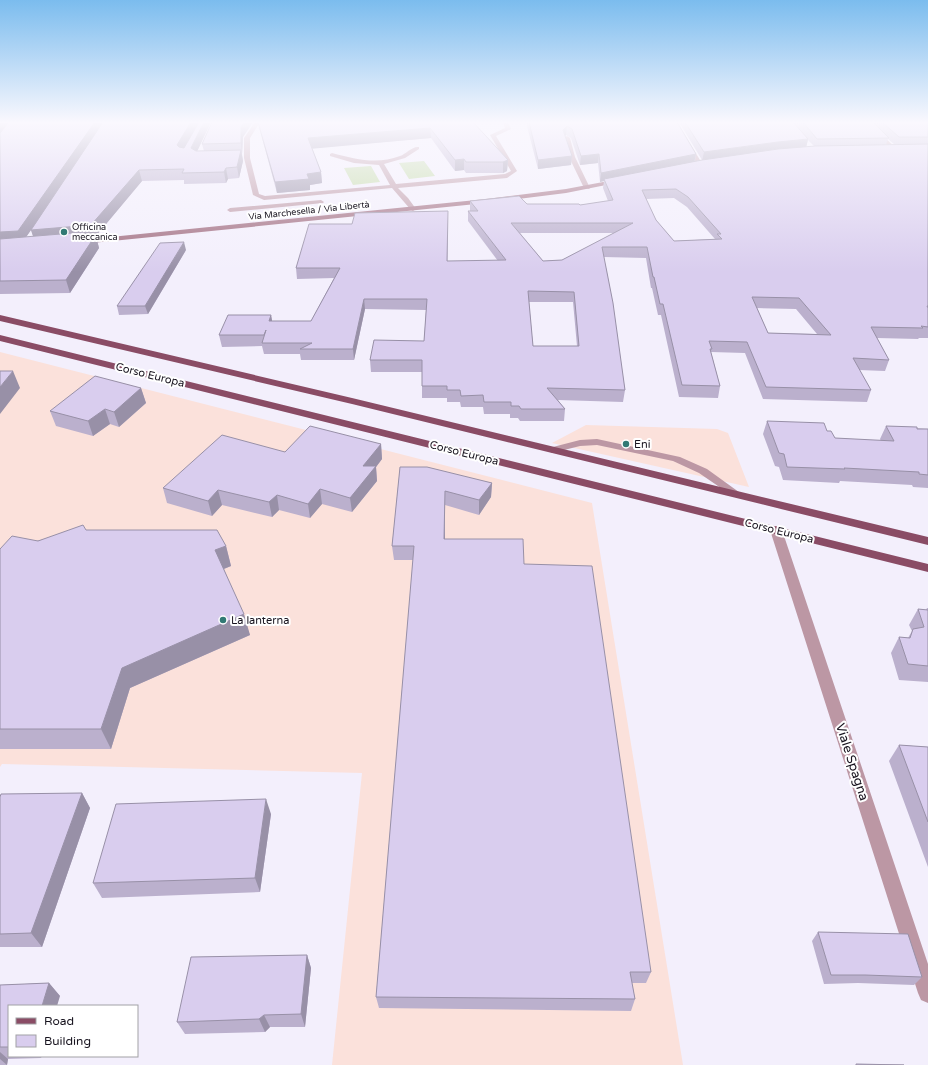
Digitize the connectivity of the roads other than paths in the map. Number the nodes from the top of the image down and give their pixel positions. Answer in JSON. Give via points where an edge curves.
{"nodes":[{"id":1,"x":250,"y":172,"type":"edge"},
{"id":2,"x":386,"y":172,"type":"edge"},
{"id":3,"x":513,"y":172,"type":"edge"},
{"id":4,"x":579,"y":172,"type":"edge"},
{"id":5,"x":625,"y":180,"type":"edge"},
{"id":6,"x":395,"y":186,"type":"junction"},
{"id":7,"x":587,"y":188,"type":"junction"},
{"id":8,"x":318,"y":193,"type":"junction"},
{"id":9,"x":413,"y":209,"type":"junction"},
{"id":10,"x":230,"y":210,"type":"dead end"},
{"id":11,"x":76,"y":242,"type":"edge"},
{"id":12,"x":0,"y":318,"type":"edge"},
{"id":13,"x":0,"y":338,"type":"edge"},
{"id":14,"x":552,"y":450,"type":"junction"},
{"id":15,"x":738,"y":495,"type":"junction"},
{"id":16,"x":776,"y":530,"type":"junction"},
{"id":17,"x":928,"y":541,"type":"edge"},
{"id":18,"x":928,"y":568,"type":"edge"},
{"id":19,"x":928,"y":993,"type":"edge"}],
"edges":[{"from":1,"to":8,"type":"lane","via":[[256,195],[264,198]]},
{"from":2,"to":6,"type":"lane"},
{"from":3,"to":6,"type":"lane","via":[[507,176]]},
{"from":4,"to":7,"type":"street"},
{"from":5,"to":7,"type":"street","name":"Via Marchesella / Via Libertà"},
{"from":6,"to":8,"type":"lane"},
{"from":6,"to":9,"type":"lane"},
{"from":7,"to":9,"type":"street","name":"Via Marchesella / Via Libertà"},
{"from":8,"to":10,"type":"lane","via":[[322,204]]},
{"from":9,"to":11,"type":"street","name":"Via Marchesella / Via Libertà","via":[[222,230]]},
{"from":12,"to":14,"type":"main road","name":"Corso Europa"},
{"from":13,"to":16,"type":"main road","name":"Corso Europa"},
{"from":14,"to":15,"type":"main road","name":"Corso Europa"},
{"from":14,"to":15,"type":"lane","via":[[597,442],[668,457],[703,471]]},
{"from":15,"to":17,"type":"main road","name":"Corso Europa"},
{"from":16,"to":18,"type":"main road","name":"Corso Europa"},
{"from":16,"to":19,"type":"street","name":"Viale Spagna"}]}
